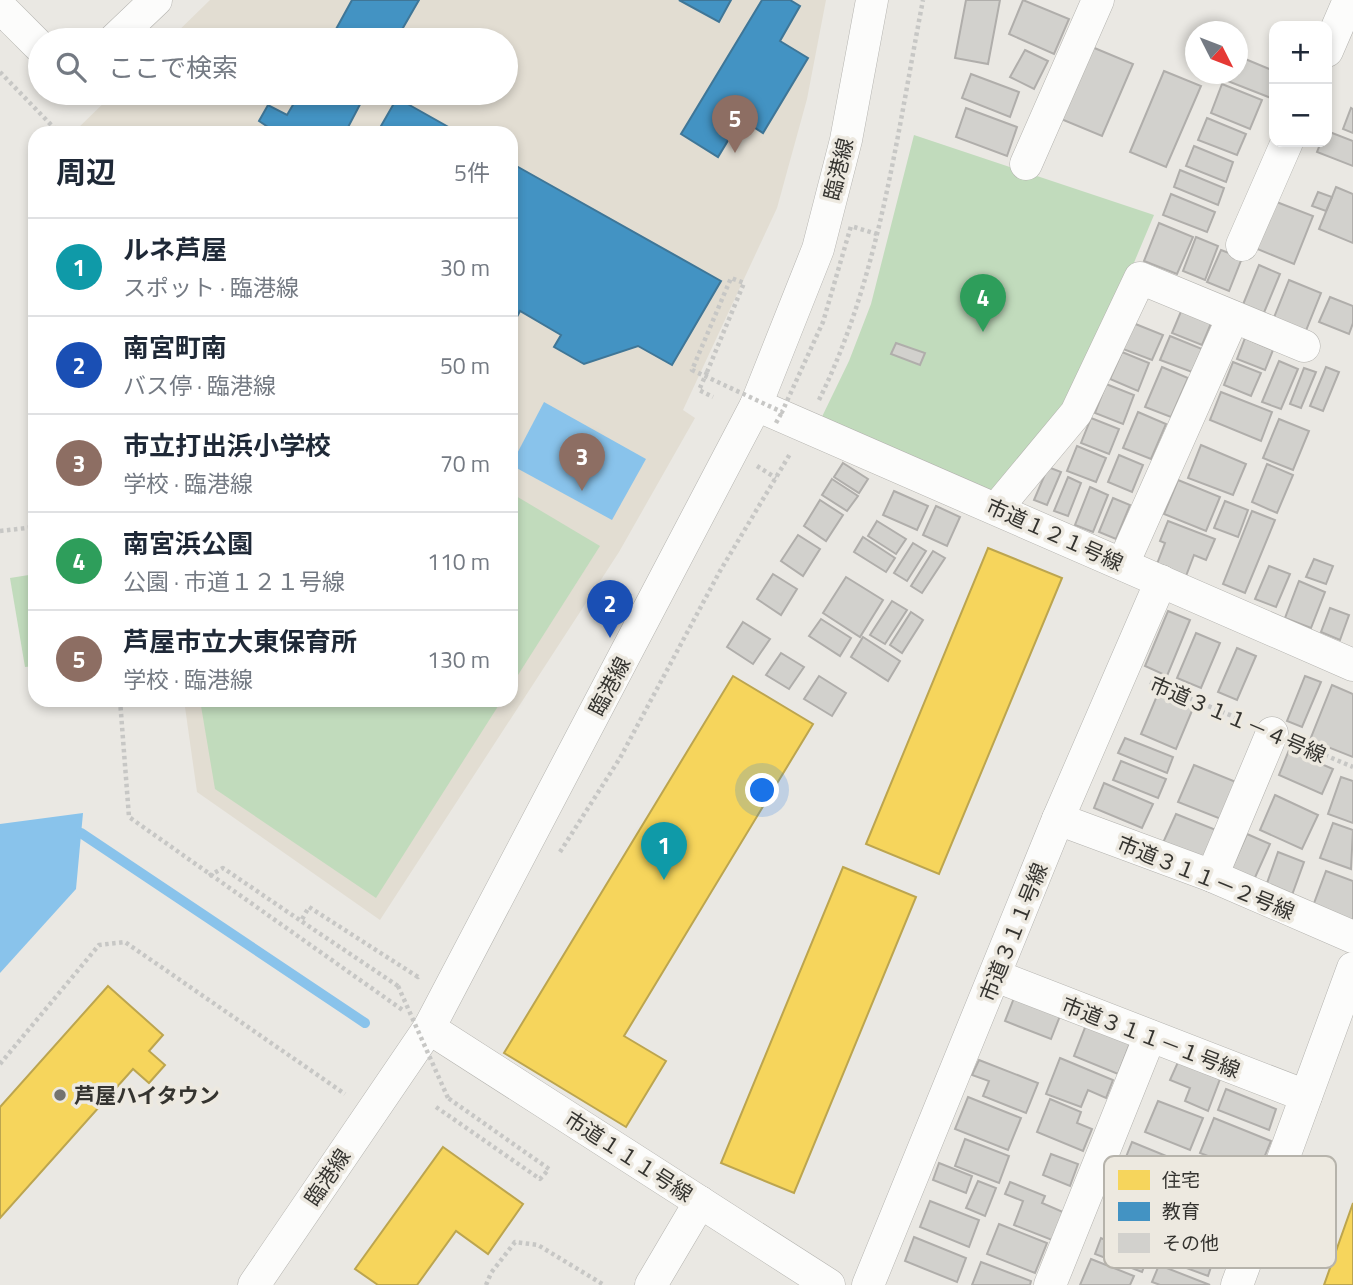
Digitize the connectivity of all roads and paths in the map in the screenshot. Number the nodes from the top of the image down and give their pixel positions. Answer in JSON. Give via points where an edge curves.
{"nodes":[{"id":1,"x":156,"y":0,"type":"edge"},
{"id":2,"x":871,"y":0,"type":"edge"},
{"id":3,"x":1098,"y":0,"type":"edge"},
{"id":4,"x":1349,"y":0,"type":"edge"},
{"id":5,"x":0,"y":7,"type":"edge"},
{"id":6,"x":127,"y":28,"type":"edge"},
{"id":7,"x":28,"y":35,"type":"edge"},
{"id":8,"x":1332,"y":39,"type":"edge"},
{"id":9,"x":0,"y":72,"type":"edge"},
{"id":10,"x":28,"y":100,"type":"edge"},
{"id":11,"x":32,"y":105,"type":"edge"},
{"id":12,"x":53,"y":126,"type":"edge"},
{"id":13,"x":1285,"y":147,"type":"edge"},
{"id":14,"x":1026,"y":164,"type":"dead end"},
{"id":15,"x":877,"y":234,"type":"dead end"},
{"id":16,"x":1242,"y":245,"type":"dead end"},
{"id":17,"x":1233,"y":317,"type":"junction"},
{"id":18,"x":1304,"y":346,"type":"dead end"},
{"id":19,"x":713,"y":397,"type":"dead end"},
{"id":20,"x":771,"y":413,"type":"junction"},
{"id":21,"x":754,"y":465,"type":"dead end"},
{"id":22,"x":776,"y":478,"type":"dead end"},
{"id":23,"x":996,"y":508,"type":"junction"},
{"id":24,"x":28,"y":528,"type":"edge"},
{"id":25,"x":0,"y":531,"type":"edge"},
{"id":26,"x":1123,"y":564,"type":"junction"},
{"id":27,"x":1161,"y":581,"type":"junction"},
{"id":28,"x":1353,"y":665,"type":"edge"},
{"id":29,"x":1124,"y":671,"type":"junction"},
{"id":30,"x":120,"y":707,"type":"edge"},
{"id":31,"x":1272,"y":733,"type":"junction"},
{"id":32,"x":1353,"y":767,"type":"edge"},
{"id":33,"x":1058,"y":819,"type":"junction"},
{"id":34,"x":209,"y":876,"type":"junction"},
{"id":35,"x":1212,"y":876,"type":"junction"},
{"id":36,"x":301,"y":920,"type":"junction"},
{"id":37,"x":1353,"y":937,"type":"edge"},
{"id":38,"x":1353,"y":968,"type":"edge"},
{"id":39,"x":422,"y":970,"type":"dead end"},
{"id":40,"x":996,"y":976,"type":"junction"},
{"id":41,"x":429,"y":1028,"type":"junction"},
{"id":42,"x":1150,"y":1036,"type":"junction"},
{"id":43,"x":0,"y":1064,"type":"edge"},
{"id":44,"x":1306,"y":1096,"type":"junction"},
{"id":45,"x":436,"y":1107,"type":"dead end"},
{"id":46,"x":372,"y":1113,"type":"junction"},
{"id":47,"x":1284,"y":1156,"type":"edge"},
{"id":48,"x":700,"y":1202,"type":"junction"},
{"id":49,"x":1243,"y":1268,"type":"edge"},
{"id":50,"x":254,"y":1285,"type":"edge"},
{"id":51,"x":486,"y":1285,"type":"edge"},
{"id":52,"x":604,"y":1285,"type":"edge"},
{"id":53,"x":651,"y":1285,"type":"edge"},
{"id":54,"x":829,"y":1285,"type":"edge"},
{"id":55,"x":868,"y":1285,"type":"edge"},
{"id":56,"x":1050,"y":1285,"type":"edge"},
{"id":57,"x":1237,"y":1285,"type":"edge"}],
"edges":[{"from":1,"to":6,"type":"street"},
{"from":2,"to":20,"type":"street","name":"臨港線","via":[[846,140]]},
{"from":3,"to":14,"type":"street"},
{"from":4,"to":8,"type":"street"},
{"from":5,"to":7,"type":"street"},
{"from":9,"to":10,"type":"path"},
{"from":11,"to":12,"type":"path"},
{"from":13,"to":16,"type":"street"},
{"from":15,"to":20,"type":"path","bridge":true,"via":[[851,226],[824,322]]},
{"from":17,"to":18,"type":"street"},
{"from":17,"to":23,"type":"street","via":[[1140,278],[1076,412]]},
{"from":17,"to":26,"type":"street"},
{"from":19,"to":20,"type":"path","bridge":true,"via":[[699,390],[707,372],[744,283],[731,278],[692,370]]},
{"from":20,"to":23,"type":"street","name":"市道１２１号線"},
{"from":20,"to":41,"type":"street","name":"臨港線"},
{"from":21,"to":22,"type":"path"},
{"from":23,"to":26,"type":"street","name":"市道１２１号線"},
{"from":24,"to":25,"type":"path"},
{"from":26,"to":27,"type":"street","name":"市道１２１号線"},
{"from":27,"to":28,"type":"street","name":"市道１２１号線"},
{"from":27,"to":29,"type":"street","name":"市道３１１号線"},
{"from":29,"to":31,"type":"path","name":"市道３１１－４号線"},
{"from":29,"to":33,"type":"street","name":"市道３１１号線"},
{"from":30,"to":34,"type":"path","via":[[129,817]]},
{"from":31,"to":32,"type":"path","name":"市道３１１－４号線"},
{"from":31,"to":35,"type":"street"},
{"from":33,"to":35,"type":"street","name":"市道３１１－２号線"},
{"from":33,"to":40,"type":"street","name":"市道３１１号線"},
{"from":34,"to":36,"type":"path","via":[[223,868]]},
{"from":34,"to":41,"type":"path"},
{"from":35,"to":37,"type":"street","name":"市道３１１－２号線"},
{"from":36,"to":39,"type":"path","via":[[309,907],[418,977]]},
{"from":36,"to":45,"type":"path","bridge":true,"via":[[398,986],[448,1098],[550,1169],[540,1179]]},
{"from":38,"to":44,"type":"street"},
{"from":40,"to":42,"type":"street","name":"市道３１１－１号線"},
{"from":40,"to":55,"type":"street","name":"市道３１１号線"},
{"from":41,"to":46,"type":"street","name":"臨港線"},
{"from":41,"to":48,"type":"street","name":"市道１１１号線"},
{"from":42,"to":44,"type":"street","name":"市道３１１－１号線"},
{"from":42,"to":56,"type":"street"},
{"from":43,"to":46,"type":"path","via":[[99,945],[125,942]]},
{"from":44,"to":47,"type":"street"},
{"from":46,"to":50,"type":"street","name":"臨港線"},
{"from":48,"to":53,"type":"street"},
{"from":48,"to":54,"type":"street","name":"市道１１１号線"},
{"from":49,"to":57,"type":"street"},
{"from":51,"to":52,"type":"path","via":[[515,1242],[538,1245]]}]}
